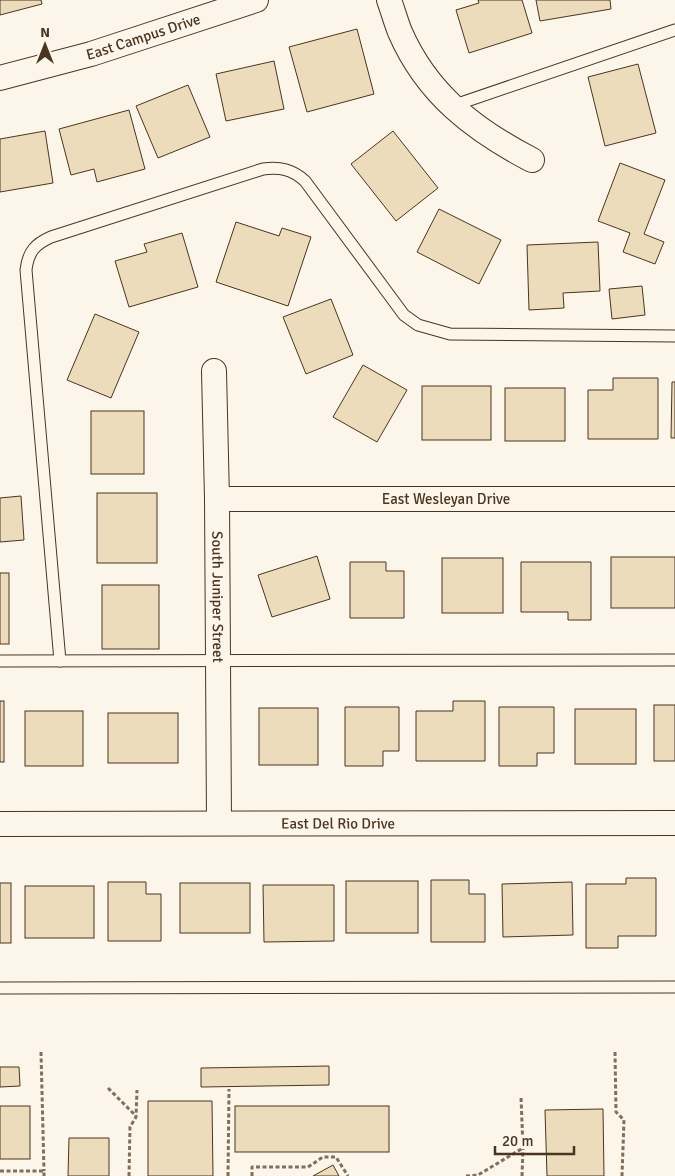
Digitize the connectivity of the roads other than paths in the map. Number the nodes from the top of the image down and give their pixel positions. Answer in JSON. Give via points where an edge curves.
{"nodes":[{"id":1,"x":256,"y":0,"type":"edge"},
{"id":2,"x":389,"y":0,"type":"edge"},
{"id":3,"x":675,"y":30,"type":"edge"},
{"id":4,"x":0,"y":78,"type":"edge"},
{"id":5,"x":452,"y":106,"type":"junction"},
{"id":6,"x":532,"y":160,"type":"dead end"},
{"id":7,"x":675,"y":336,"type":"edge"},
{"id":8,"x":214,"y":371,"type":"dead end"},
{"id":9,"x":675,"y":498,"type":"edge"},
{"id":10,"x":217,"y":500,"type":"junction"},
{"id":11,"x":675,"y":660,"type":"edge"},
{"id":12,"x":0,"y":661,"type":"edge"},
{"id":13,"x":60,"y":661,"type":"junction"},
{"id":14,"x":219,"y":662,"type":"junction"},
{"id":15,"x":219,"y":823,"type":"junction"},
{"id":16,"x":675,"y":823,"type":"edge"},
{"id":17,"x":0,"y":824,"type":"edge"},
{"id":18,"x":675,"y":987,"type":"edge"},
{"id":19,"x":0,"y":988,"type":"edge"}],
"edges":[{"from":1,"to":4,"type":"street","name":"East Campus Drive","via":[[91,54]]},
{"from":2,"to":5,"type":"street","via":[[413,56],[430,82]]},
{"from":3,"to":5,"type":"lane"},
{"from":5,"to":6,"type":"street","via":[[488,135]]},
{"from":7,"to":13,"type":"lane","via":[[450,334],[418,325],[404,315],[305,182],[286,169],[263,169],[41,242],[27,259],[26,270]]},
{"from":8,"to":10,"type":"street","name":"South Juniper Street"},
{"from":9,"to":10,"type":"street","name":"East Wesleyan Drive"},
{"from":10,"to":14,"type":"street","name":"South Juniper Street"},
{"from":11,"to":14,"type":"lane"},
{"from":12,"to":13,"type":"lane"},
{"from":13,"to":14,"type":"lane"},
{"from":14,"to":15,"type":"street","name":"South Juniper Street"},
{"from":15,"to":16,"type":"street","name":"East Del Rio Drive"},
{"from":15,"to":17,"type":"street","name":"East Del Rio Drive"},
{"from":18,"to":19,"type":"lane"}]}
